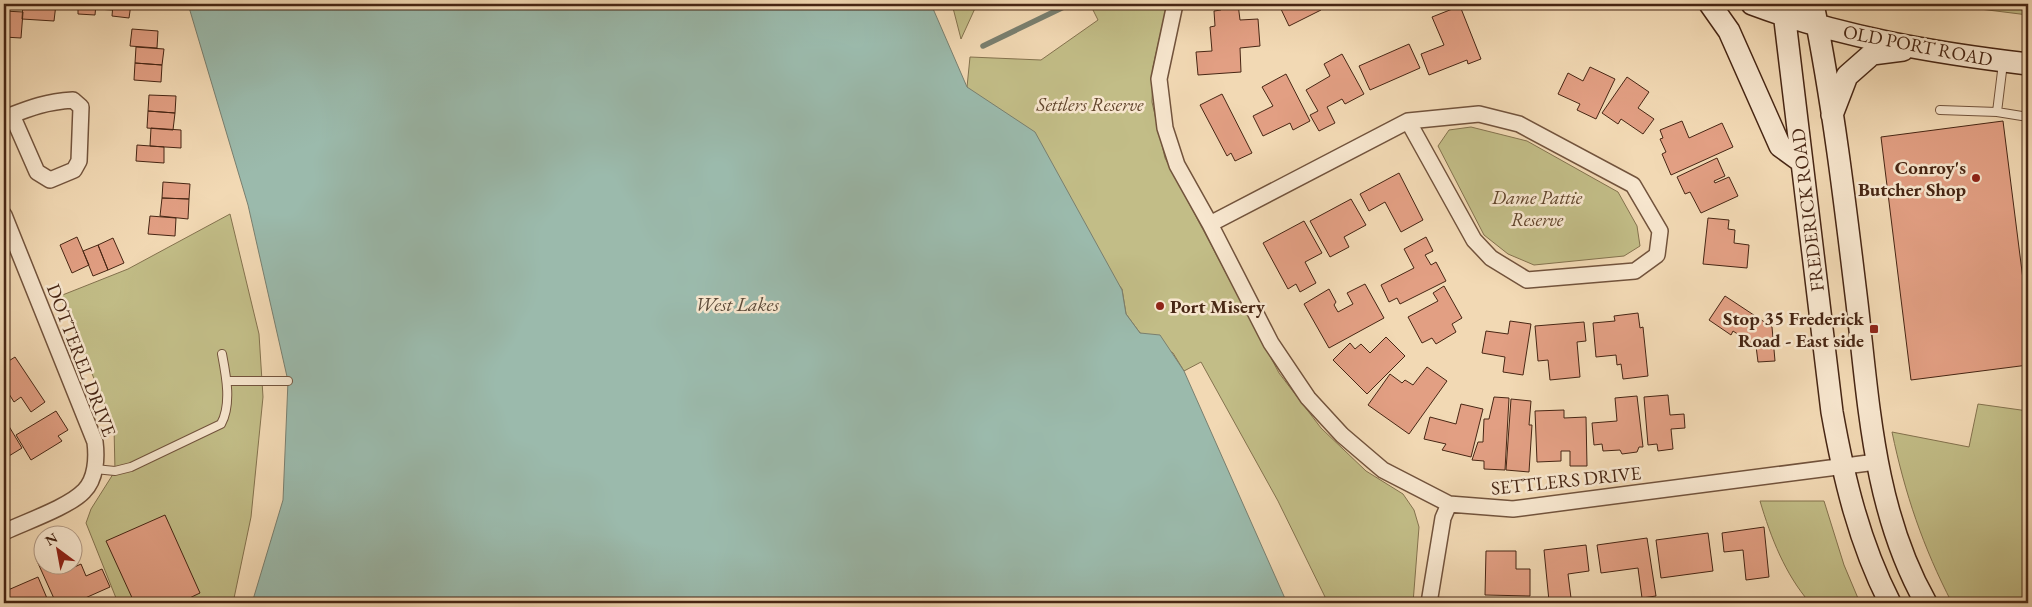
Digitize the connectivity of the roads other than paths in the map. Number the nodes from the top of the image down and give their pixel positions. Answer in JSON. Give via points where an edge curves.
{"nodes":[{"id":1,"x":1175,"y":4,"type":"edge"},
{"id":2,"x":1710,"y":4,"type":"edge"},
{"id":3,"x":1752,"y":4,"type":"edge"},
{"id":4,"x":1784,"y":10,"type":"edge"},
{"id":5,"x":1815,"y":14,"type":"edge"},
{"id":6,"x":1921,"y":48,"type":"junction"},
{"id":7,"x":2004,"y":61,"type":"junction"},
{"id":8,"x":2028,"y":64,"type":"edge"},
{"id":9,"x":1940,"y":110,"type":"dead end"},
{"id":10,"x":1997,"y":112,"type":"junction"},
{"id":11,"x":1832,"y":115,"type":"junction"},
{"id":12,"x":2028,"y":116,"type":"edge"},
{"id":13,"x":8,"y":117,"type":"edge"},
{"id":14,"x":1408,"y":121,"type":"junction"},
{"id":15,"x":1802,"y":162,"type":"junction"},
{"id":16,"x":4,"y":215,"type":"edge"},
{"id":17,"x":1210,"y":224,"type":"junction"},
{"id":18,"x":222,"y":354,"type":"dead end"},
{"id":19,"x":227,"y":381,"type":"junction"},
{"id":20,"x":288,"y":381,"type":"dead end"},
{"id":21,"x":1876,"y":462,"type":"junction"},
{"id":22,"x":1842,"y":467,"type":"junction"},
{"id":23,"x":95,"y":469,"type":"junction"},
{"id":24,"x":1449,"y":504,"type":"junction"},
{"id":25,"x":4,"y":532,"type":"edge"},
{"id":26,"x":1429,"y":603,"type":"edge"},
{"id":27,"x":1890,"y":603,"type":"edge"},
{"id":28,"x":1926,"y":603,"type":"edge"}],
"edges":[{"from":1,"to":17,"type":"street","name":"SETTLERS DRIVE","via":[[1160,79],[1165,128],[1177,165]]},
{"from":2,"to":15,"type":"main road","via":[[1729,31],[1780,146]]},
{"from":3,"to":4,"type":"main road","name":"OLD PORT ROAD"},
{"from":4,"to":5,"type":"main road","name":"OLD PORT ROAD"},
{"from":4,"to":15,"type":"main road","name":"FREDERICK ROAD"},
{"from":5,"to":6,"type":"main road","name":"OLD PORT ROAD","via":[[1840,32]]},
{"from":5,"to":11,"type":"main road","name":"FREDERICK ROAD"},
{"from":6,"to":7,"type":"main road","name":"OLD PORT ROAD"},
{"from":6,"to":11,"type":"main road","via":[[1872,54],[1847,76]]},
{"from":7,"to":8,"type":"main road","name":"OLD PORT ROAD"},
{"from":7,"to":10,"type":"lane"},
{"from":9,"to":10,"type":"lane"},
{"from":10,"to":12,"type":"lane"},
{"from":11,"to":21,"type":"main road","name":"FREDERICK ROAD"},
{"from":13,"to":13,"type":"street","via":[[46,102],[73,100],[80,107],[79,161],[74,170],[50,180],[37,172]]},
{"from":14,"to":14,"type":"street","via":[[1474,240],[1491,258],[1527,280],[1635,271],[1657,255],[1660,231],[1633,185],[1624,180],[1519,124],[1479,114]]},
{"from":14,"to":17,"type":"street"},
{"from":15,"to":22,"type":"main road","name":"FREDERICK ROAD","via":[[1824,356]]},
{"from":16,"to":23,"type":"street","name":"DOTTEREL DRIVE","via":[[95,442]]},
{"from":17,"to":24,"type":"street","name":"SETTLERS DRIVE","via":[[1271,344],[1308,398],[1342,435],[1383,470]]},
{"from":18,"to":19,"type":"lane"},
{"from":19,"to":20,"type":"lane"},
{"from":19,"to":23,"type":"lane","via":[[225,417],[221,424],[131,467],[115,471]]},
{"from":21,"to":22,"type":"street","name":"SETTLERS DRIVE"},
{"from":21,"to":28,"type":"main road","name":"FREDERICK ROAD","via":[[1897,536]]},
{"from":22,"to":24,"type":"street","name":"SETTLERS DRIVE","via":[[1512,509]]},
{"from":22,"to":27,"type":"main road","name":"FREDERICK ROAD","via":[[1863,542]]},
{"from":23,"to":25,"type":"street","name":"DOTTEREL DRIVE","via":[[85,490],[62,505]]},
{"from":24,"to":26,"type":"street","via":[[1443,518]]}]}
